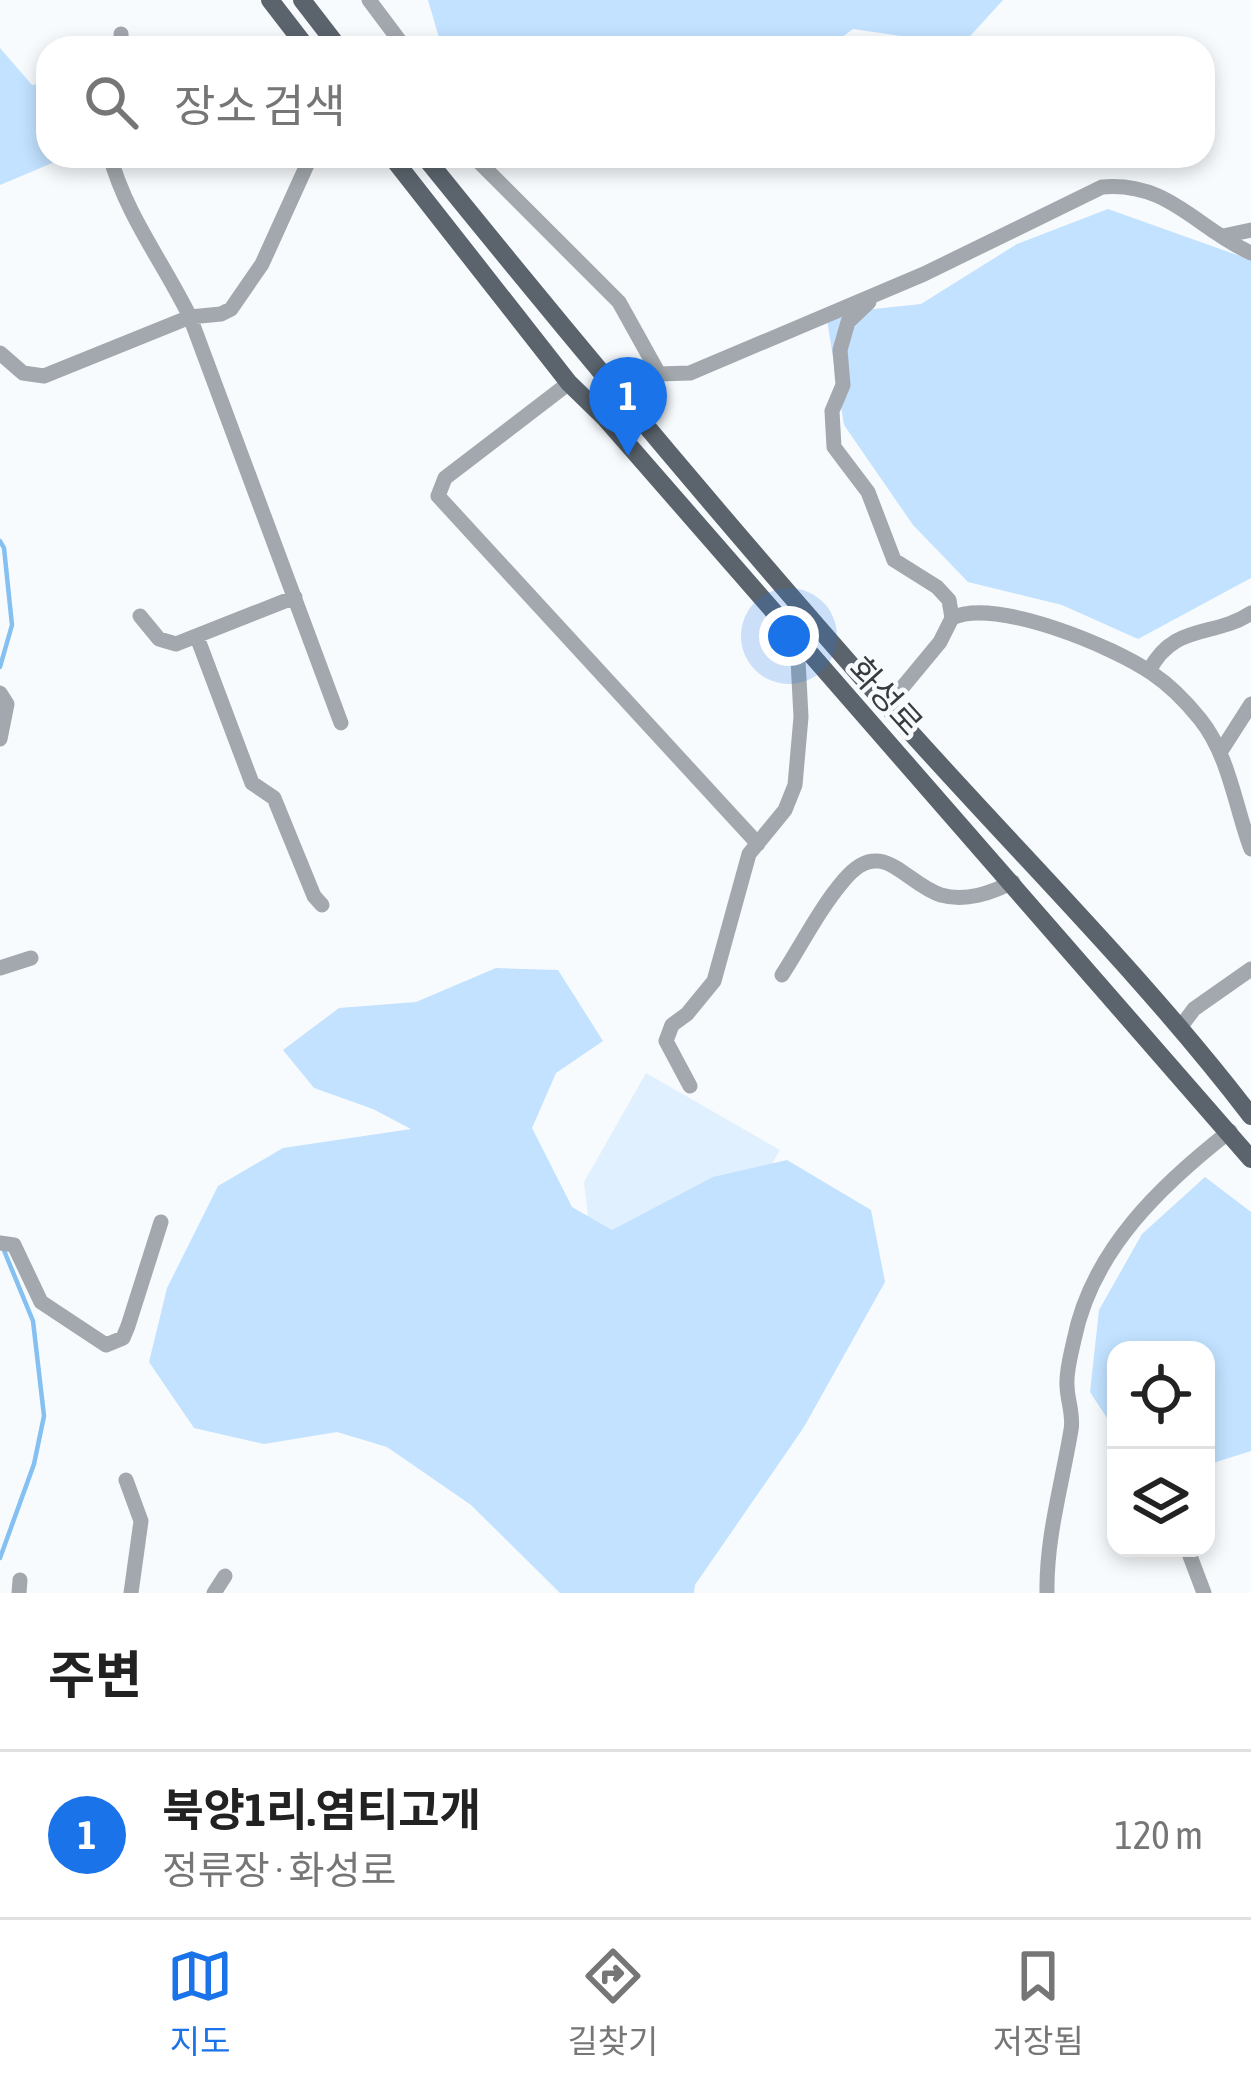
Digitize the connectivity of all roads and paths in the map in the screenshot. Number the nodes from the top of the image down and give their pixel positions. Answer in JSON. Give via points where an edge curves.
{"nodes":[{"id":1,"x":270,"y":0,"type":"edge"},
{"id":2,"x":302,"y":0,"type":"edge"},
{"id":3,"x":369,"y":0,"type":"edge"},
{"id":4,"x":298,"y":36,"type":"edge"},
{"id":5,"x":330,"y":36,"type":"edge"},
{"id":6,"x":396,"y":36,"type":"edge"},
{"id":7,"x":113,"y":168,"type":"edge"},
{"id":8,"x":305,"y":168,"type":"edge"},
{"id":9,"x":400,"y":168,"type":"edge"},
{"id":10,"x":434,"y":168,"type":"edge"},
{"id":11,"x":485,"y":168,"type":"edge"},
{"id":12,"x":1251,"y":230,"type":"edge"},
{"id":13,"x":1223,"y":236,"type":"junction"},
{"id":14,"x":1251,"y":253,"type":"edge"},
{"id":15,"x":880,"y":292,"type":"junction"},
{"id":16,"x":190,"y":317,"type":"junction"},
{"id":17,"x":0,"y":353,"type":"edge"},
{"id":18,"x":659,"y":374,"type":"junction"},
{"id":19,"x":568,"y":383,"type":"junction"},
{"id":20,"x":625,"y":402,"type":"junction"},
{"id":21,"x":605,"y":418,"type":"junction"},
{"id":22,"x":295,"y":597,"type":"junction"},
{"id":23,"x":1251,"y":614,"type":"edge"},
{"id":24,"x":140,"y":616,"type":"dead end"},
{"id":25,"x":952,"y":619,"type":"junction"},
{"id":26,"x":197,"y":637,"type":"junction"},
{"id":27,"x":797,"y":641,"type":"junction"},
{"id":28,"x":1149,"y":670,"type":"junction"},
{"id":29,"x":1,"y":694,"type":"edge"},
{"id":30,"x":1251,"y":704,"type":"edge"},
{"id":31,"x":887,"y":706,"type":"junction"},
{"id":32,"x":341,"y":723,"type":"dead end"},
{"id":33,"x":0,"y":739,"type":"edge"},
{"id":34,"x":1220,"y":751,"type":"junction"},
{"id":35,"x":758,"y":844,"type":"junction"},
{"id":36,"x":1251,"y":849,"type":"edge"},
{"id":37,"x":1012,"y":882,"type":"junction"},
{"id":38,"x":322,"y":905,"type":"dead end"},
{"id":39,"x":31,"y":958,"type":"dead end"},
{"id":40,"x":0,"y":968,"type":"edge"},
{"id":41,"x":1251,"y":969,"type":"edge"},
{"id":42,"x":782,"y":975,"type":"dead end"},
{"id":43,"x":1179,"y":1029,"type":"junction"},
{"id":44,"x":690,"y":1086,"type":"dead end"},
{"id":45,"x":1251,"y":1116,"type":"edge"},
{"id":46,"x":1229,"y":1131,"type":"junction"},
{"id":47,"x":1251,"y":1160,"type":"edge"},
{"id":48,"x":161,"y":1222,"type":"dead end"},
{"id":49,"x":3,"y":1242,"type":"edge"},
{"id":50,"x":126,"y":1480,"type":"dead end"},
{"id":51,"x":1190,"y":1557,"type":"edge"},
{"id":52,"x":225,"y":1576,"type":"dead end"},
{"id":53,"x":131,"y":1593,"type":"edge"},
{"id":54,"x":214,"y":1593,"type":"edge"},
{"id":55,"x":1047,"y":1593,"type":"edge"},
{"id":56,"x":1204,"y":1593,"type":"edge"}],
"edges":[{"from":1,"to":4,"type":"main road"},
{"from":2,"to":5,"type":"main road"},
{"from":3,"to":6,"type":"street"},
{"from":7,"to":16,"type":"street"},
{"from":8,"to":16,"type":"street","via":[[251,285],[231,309]]},
{"from":9,"to":19,"type":"main road","name":"화성로"},
{"from":10,"to":20,"type":"main road","name":"화성로"},
{"from":11,"to":18,"type":"street","via":[[619,302]]},
{"from":12,"to":13,"type":"street"},
{"from":13,"to":14,"type":"street"},
{"from":13,"to":15,"type":"street","via":[[1156,192],[1102,187]]},
{"from":15,"to":18,"type":"street","via":[[690,373]]},
{"from":15,"to":25,"type":"street","via":[[848,322],[834,447],[868,492],[894,560],[937,587]]},
{"from":16,"to":17,"type":"street","via":[[44,376],[23,373]]},
{"from":16,"to":22,"type":"street"},
{"from":18,"to":20,"type":"street"},
{"from":19,"to":21,"type":"main road","name":"화성로"},
{"from":19,"to":35,"type":"street","via":[[445,478],[438,496]]},
{"from":20,"to":21,"type":"street"},
{"from":20,"to":31,"type":"main road","name":"화성로"},
{"from":21,"to":27,"type":"main road","name":"화성로"},
{"from":22,"to":26,"type":"street"},
{"from":22,"to":32,"type":"street"},
{"from":23,"to":28,"type":"street","via":[[1186,634]]},
{"from":24,"to":26,"type":"street","via":[[165,644]]},
{"from":25,"to":28,"type":"street","via":[[967,611],[1022,617]]},
{"from":25,"to":31,"type":"street"},
{"from":26,"to":38,"type":"street","via":[[252,783],[274,798]]},
{"from":27,"to":35,"type":"street","via":[[795,785]]},
{"from":27,"to":37,"type":"main road","name":"화성로"},
{"from":28,"to":34,"type":"street"},
{"from":29,"to":33,"type":"street","via":[[7,704]]},
{"from":30,"to":34,"type":"street"},
{"from":31,"to":43,"type":"main road","name":"화성로"},
{"from":34,"to":36,"type":"street"},
{"from":35,"to":44,"type":"street","via":[[739,882],[714,981],[666,1041]]},
{"from":37,"to":42,"type":"street","via":[[988,895],[940,895],[885,861],[868,863],[846,877]]},
{"from":37,"to":46,"type":"main road","name":"화성로"},
{"from":39,"to":40,"type":"street"},
{"from":41,"to":43,"type":"street"},
{"from":43,"to":45,"type":"main road","name":"화성로"},
{"from":46,"to":47,"type":"main road","name":"화성로"},
{"from":46,"to":55,"type":"street","via":[[1153,1196],[1120,1237],[1074,1334],[1066,1385],[1073,1423]]},
{"from":48,"to":49,"type":"street","via":[[123,1338],[106,1346],[41,1302],[19,1253]]},
{"from":50,"to":53,"type":"street","via":[[141,1521]]},
{"from":51,"to":56,"type":"street"},
{"from":52,"to":54,"type":"street"}]}
